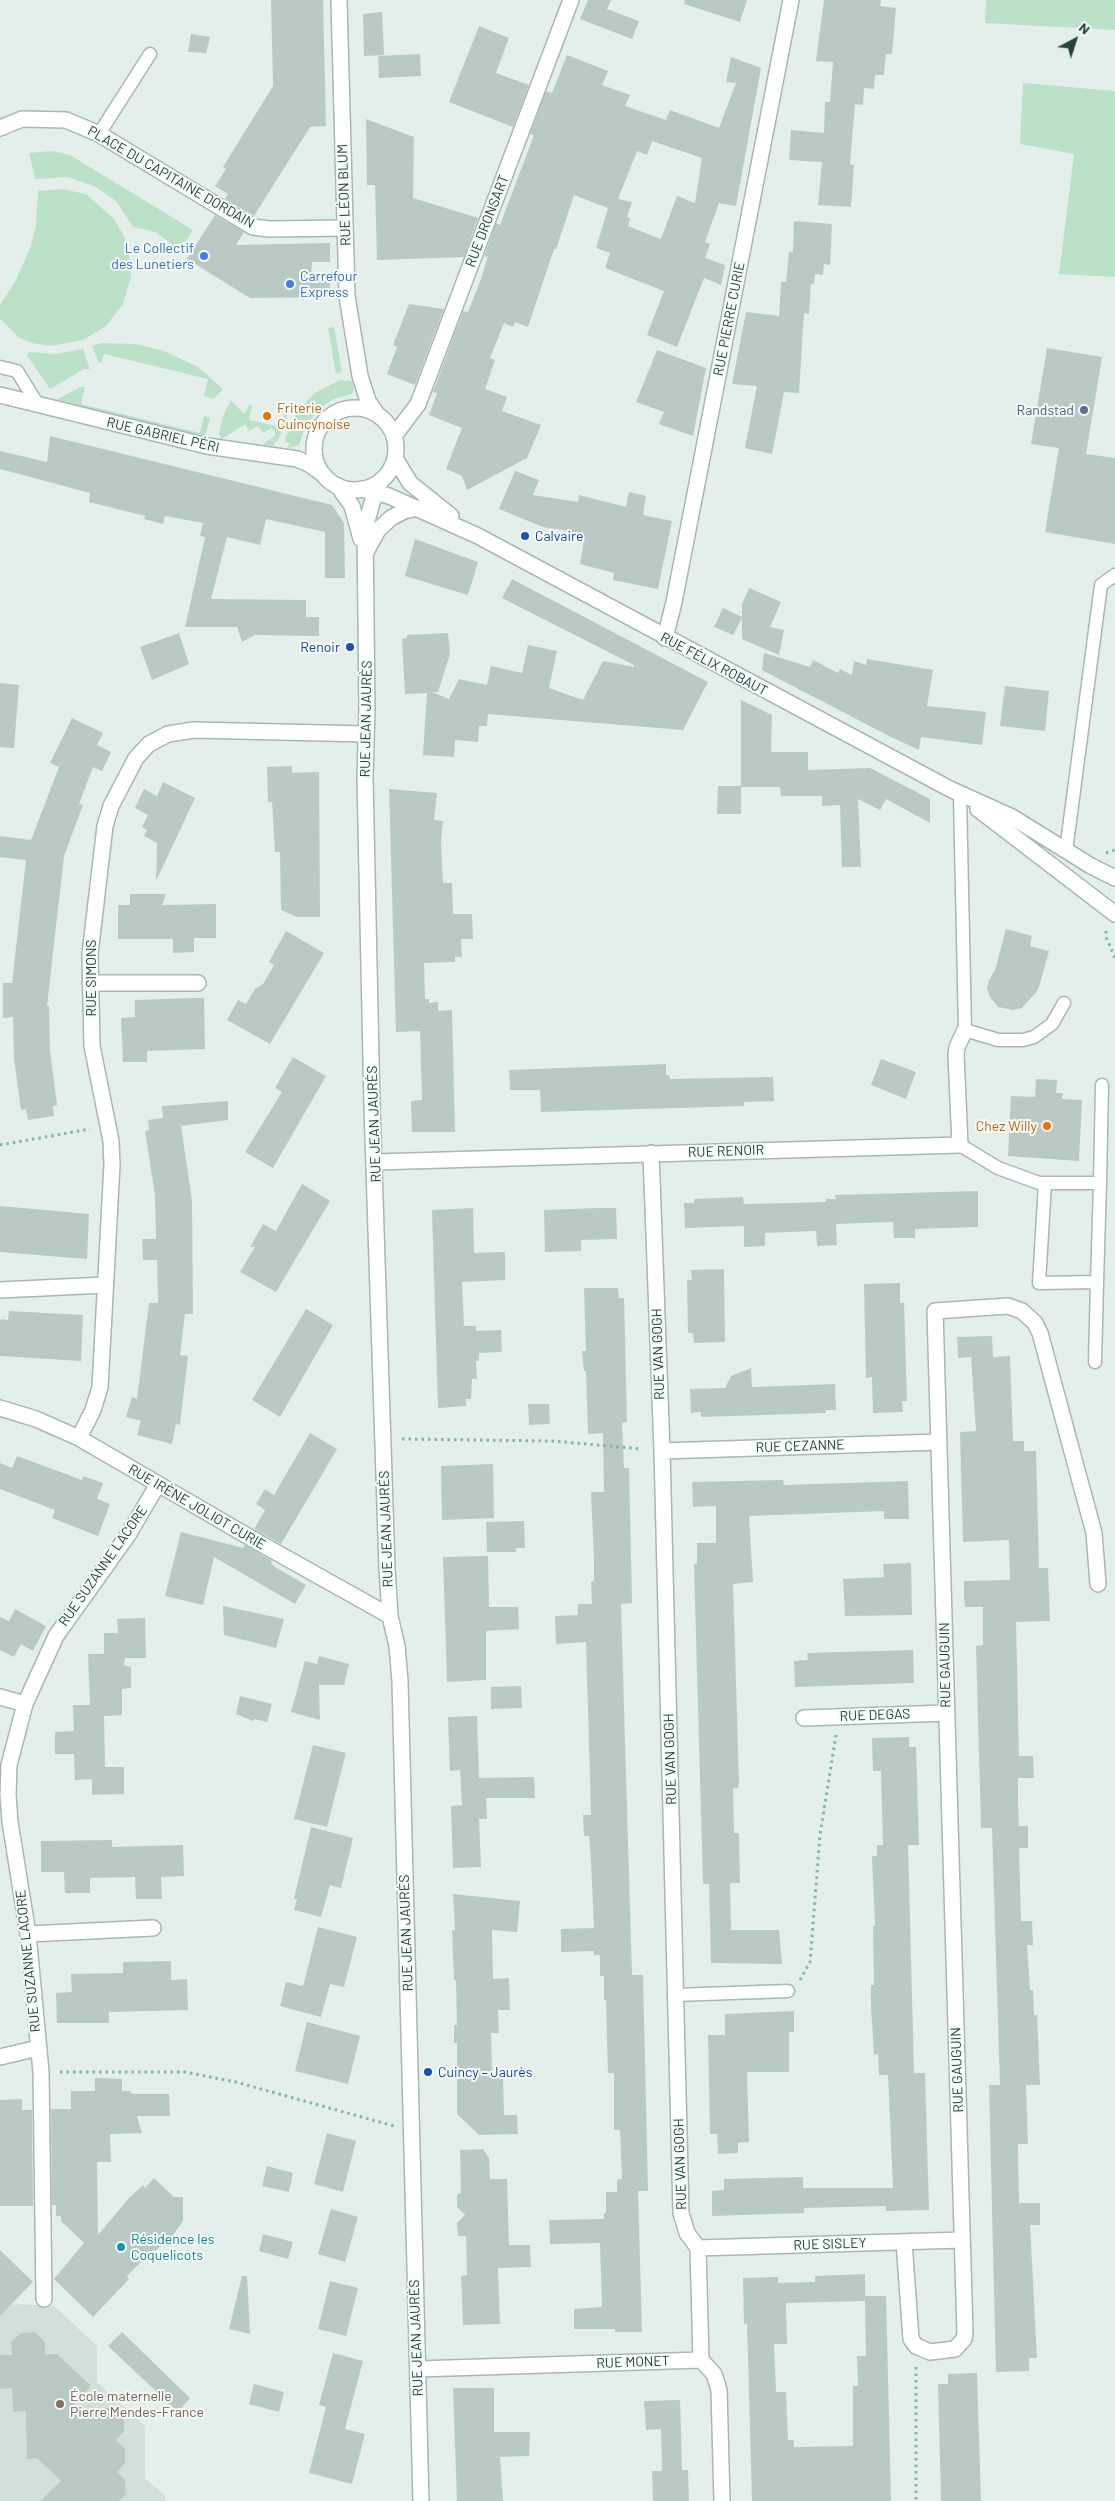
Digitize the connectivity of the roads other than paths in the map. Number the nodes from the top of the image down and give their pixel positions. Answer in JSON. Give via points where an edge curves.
{"nodes":[{"id":1,"x":339,"y":0,"type":"edge"},
{"id":2,"x":570,"y":0,"type":"edge"},
{"id":3,"x":791,"y":0,"type":"edge"},
{"id":4,"x":150,"y":54,"type":"dead end"},
{"id":5,"x":0,"y":128,"type":"edge"},
{"id":6,"x":99,"y":134,"type":"junction"},
{"id":7,"x":345,"y":228,"type":"junction"},
{"id":8,"x":0,"y":367,"type":"edge"},
{"id":9,"x":0,"y":395,"type":"edge"},
{"id":10,"x":38,"y":405,"type":"junction"},
{"id":11,"x":377,"y":414,"type":"junction"},
{"id":12,"x":394,"y":436,"type":"junction"},
{"id":13,"x":395,"y":458,"type":"junction"},
{"id":14,"x":324,"y":475,"type":"junction"},
{"id":15,"x":338,"y":486,"type":"junction"},
{"id":16,"x":372,"y":487,"type":"junction"},
{"id":17,"x":418,"y":508,"type":"junction"},
{"id":18,"x":478,"y":536,"type":"junction"},
{"id":19,"x":364,"y":556,"type":"junction"},
{"id":20,"x":1115,"y":575,"type":"edge"},
{"id":21,"x":665,"y":638,"type":"junction"},
{"id":22,"x":366,"y":734,"type":"junction"},
{"id":23,"x":955,"y":793,"type":"junction"},
{"id":24,"x":1066,"y":851,"type":"junction"},
{"id":25,"x":1115,"y":878,"type":"edge"},
{"id":26,"x":1111,"y":919,"type":"edge"},
{"id":27,"x":90,"y":983,"type":"junction"},
{"id":28,"x":198,"y":983,"type":"dead end"},
{"id":29,"x":1064,"y":1003,"type":"dead end"},
{"id":30,"x":965,"y":1030,"type":"junction"},
{"id":31,"x":1102,"y":1085,"type":"dead end"},
{"id":32,"x":960,"y":1145,"type":"junction"},
{"id":33,"x":651,"y":1153,"type":"junction"},
{"id":34,"x":375,"y":1162,"type":"junction"},
{"id":35,"x":1045,"y":1183,"type":"junction"},
{"id":36,"x":1100,"y":1183,"type":"junction"},
{"id":37,"x":1097,"y":1282,"type":"junction"},
{"id":38,"x":105,"y":1285,"type":"junction"},
{"id":39,"x":0,"y":1290,"type":"edge"},
{"id":40,"x":1095,"y":1362,"type":"dead end"},
{"id":41,"x":0,"y":1408,"type":"edge"},
{"id":42,"x":79,"y":1438,"type":"junction"},
{"id":43,"x":939,"y":1442,"type":"junction"},
{"id":44,"x":662,"y":1451,"type":"junction"},
{"id":45,"x":158,"y":1484,"type":"junction"},
{"id":46,"x":1098,"y":1584,"type":"dead end"},
{"id":47,"x":390,"y":1616,"type":"junction"},
{"id":48,"x":0,"y":1697,"type":"edge"},
{"id":49,"x":25,"y":1704,"type":"junction"},
{"id":50,"x":946,"y":1712,"type":"junction"},
{"id":51,"x":804,"y":1718,"type":"dead end"},
{"id":52,"x":153,"y":1928,"type":"dead end"},
{"id":53,"x":28,"y":1934,"type":"junction"},
{"id":54,"x":788,"y":1992,"type":"road end"},
{"id":55,"x":676,"y":1995,"type":"junction"},
{"id":56,"x":38,"y":2048,"type":"junction"},
{"id":57,"x":0,"y":2057,"type":"edge"},
{"id":58,"x":962,"y":2240,"type":"junction"},
{"id":59,"x":904,"y":2242,"type":"junction"},
{"id":60,"x":698,"y":2248,"type":"junction"},
{"id":61,"x":44,"y":2299,"type":"dead end"},
{"id":62,"x":701,"y":2360,"type":"junction"},
{"id":63,"x":418,"y":2369,"type":"junction"},
{"id":64,"x":421,"y":2501,"type":"edge"},
{"id":65,"x":722,"y":2501,"type":"edge"}],
"edges":[{"from":1,"to":7,"type":"street","name":"RUE LÉON BLUM"},
{"from":2,"to":12,"type":"street","name":"RUE DRONSART","via":[[418,404]]},
{"from":3,"to":21,"type":"street","name":"RUE PIERRE CURIE"},
{"from":4,"to":6,"type":"lane"},
{"from":5,"to":6,"type":"street","name":"PLACE DU CAPITAINE DORDAIN","via":[[22,119],[54,118]]},
{"from":6,"to":7,"type":"street","name":"PLACE DU CAPITAINE DORDAIN","via":[[253,228]]},
{"from":7,"to":11,"type":"street","name":"RUE LÉON BLUM","via":[[347,296],[356,360],[365,395]]},
{"from":8,"to":10,"type":"lane","via":[[17,371]]},
{"from":9,"to":10,"type":"street","name":"RUE GABRIEL PÉRI"},
{"from":10,"to":14,"type":"street","name":"RUE GABRIEL PÉRI","via":[[207,446],[297,458]]},
{"from":11,"to":12,"type":"street"},
{"from":11,"to":14,"type":"street","via":[[359,408],[346,409],[325,422],[318,433],[315,452]]},
{"from":12,"to":13,"type":"street"},
{"from":13,"to":16,"type":"street","via":[[391,468]]},
{"from":13,"to":18,"type":"street","name":"RUE FÉLIX ROBAUT","via":[[405,477],[418,491]]},
{"from":14,"to":15,"type":"street"},
{"from":15,"to":16,"type":"street","via":[[350,489]]},
{"from":15,"to":19,"type":"street","name":"RUE JEAN JAURÈS","via":[[355,515]]},
{"from":16,"to":17,"type":"street","name":"RUE FÉLIX ROBAUT"},
{"from":16,"to":19,"type":"street","name":"RUE JEAN JAURÈS"},
{"from":17,"to":18,"type":"street","name":"RUE FÉLIX ROBAUT"},
{"from":17,"to":19,"type":"street","name":"RUE JEAN JAURÈS","via":[[397,514],[385,523]]},
{"from":18,"to":21,"type":"street","name":"RUE FÉLIX ROBAUT"},
{"from":19,"to":22,"type":"street","name":"RUE JEAN JAURÈS"},
{"from":20,"to":24,"type":"lane","via":[[1101,585]]},
{"from":21,"to":23,"type":"street","name":"RUE FÉLIX ROBAUT"},
{"from":22,"to":27,"type":"street","name":"RUE SIMONS","via":[[194,730],[168,734],[141,751],[131,764],[105,826],[90,940]]},
{"from":22,"to":34,"type":"street","name":"RUE JEAN JAURÈS"},
{"from":23,"to":24,"type":"street","name":"RUE FÉLIX ROBAUT","via":[[1012,817]]},
{"from":23,"to":26,"type":"street","name":"RUE FÉLIX ROBAUT","via":[[994,820]]},
{"from":23,"to":30,"type":"lane"},
{"from":24,"to":25,"type":"street","name":"RUE FÉLIX ROBAUT"},
{"from":27,"to":28,"type":"street"},
{"from":27,"to":38,"type":"street","name":"RUE SIMONS","via":[[93,1058],[108,1126],[112,1165]]},
{"from":29,"to":30,"type":"lane","via":[[1048,1027],[1023,1040],[998,1040]]},
{"from":30,"to":32,"type":"street","via":[[956,1055]]},
{"from":31,"to":36,"type":"lane"},
{"from":32,"to":33,"type":"street","name":"RUE RENOIR"},
{"from":32,"to":35,"type":"lane","via":[[998,1168]]},
{"from":33,"to":34,"type":"street","name":"RUE RENOIR"},
{"from":33,"to":44,"type":"street","name":"RUE VAN GOGH"},
{"from":34,"to":47,"type":"street","name":"RUE JEAN JAURÈS"},
{"from":35,"to":36,"type":"lane"},
{"from":35,"to":37,"type":"lane","via":[[1039,1283]]},
{"from":36,"to":37,"type":"lane"},
{"from":37,"to":40,"type":"lane"},
{"from":38,"to":39,"type":"street"},
{"from":38,"to":42,"type":"street","name":"RUE SIMONS","via":[[100,1387]]},
{"from":41,"to":42,"type":"street","name":"RUE IRÈNE JOLIOT CURIE"},
{"from":42,"to":45,"type":"street","name":"RUE IRÈNE JOLIOT CURIE"},
{"from":43,"to":44,"type":"street","name":"RUE CEZANNE"},
{"from":43,"to":46,"type":"street","name":"RUE GAUGUIN","via":[[936,1311],[1008,1306],[1022,1311],[1040,1333],[1094,1533]]},
{"from":43,"to":50,"type":"street","name":"RUE GAUGUIN"},
{"from":44,"to":55,"type":"street","name":"RUE VAN GOGH"},
{"from":45,"to":47,"type":"street","name":"RUE IRÈNE JOLIOT CURIE"},
{"from":45,"to":49,"type":"street","name":"RUE SUZANNE LACORE","via":[[124,1541],[63,1622]]},
{"from":47,"to":63,"type":"street","name":"RUE JEAN JAURÈS","via":[[400,1681]]},
{"from":48,"to":49,"type":"street"},
{"from":49,"to":53,"type":"street","name":"RUE SUZANNE LACORE","via":[[12,1749],[8,1795]]},
{"from":50,"to":51,"type":"street","name":"RUE DEGAS"},
{"from":50,"to":58,"type":"street","name":"RUE GAUGUIN"},
{"from":52,"to":53,"type":"street"},
{"from":53,"to":56,"type":"street","name":"RUE SUZANNE LACORE"},
{"from":54,"to":55,"type":"lane"},
{"from":55,"to":60,"type":"street","name":"RUE VAN GOGH","via":[[681,2214],[687,2233]]},
{"from":56,"to":57,"type":"street"},
{"from":56,"to":61,"type":"street","name":"RUE SUZANNE LACORE"},
{"from":58,"to":59,"type":"street","name":"RUE SISLEY"},
{"from":58,"to":59,"type":"street","name":"RUE GAUGUIN","via":[[964,2339],[950,2350],[930,2352],[916,2346],[909,2332]]},
{"from":59,"to":60,"type":"street","name":"RUE SISLEY"},
{"from":60,"to":62,"type":"street","name":"RUE VAN GOGH"},
{"from":62,"to":63,"type":"street","name":"RUE MONET"},
{"from":62,"to":65,"type":"street","via":[[714,2374],[719,2390]]},
{"from":63,"to":64,"type":"street","name":"RUE JEAN JAURÈS"}]}
